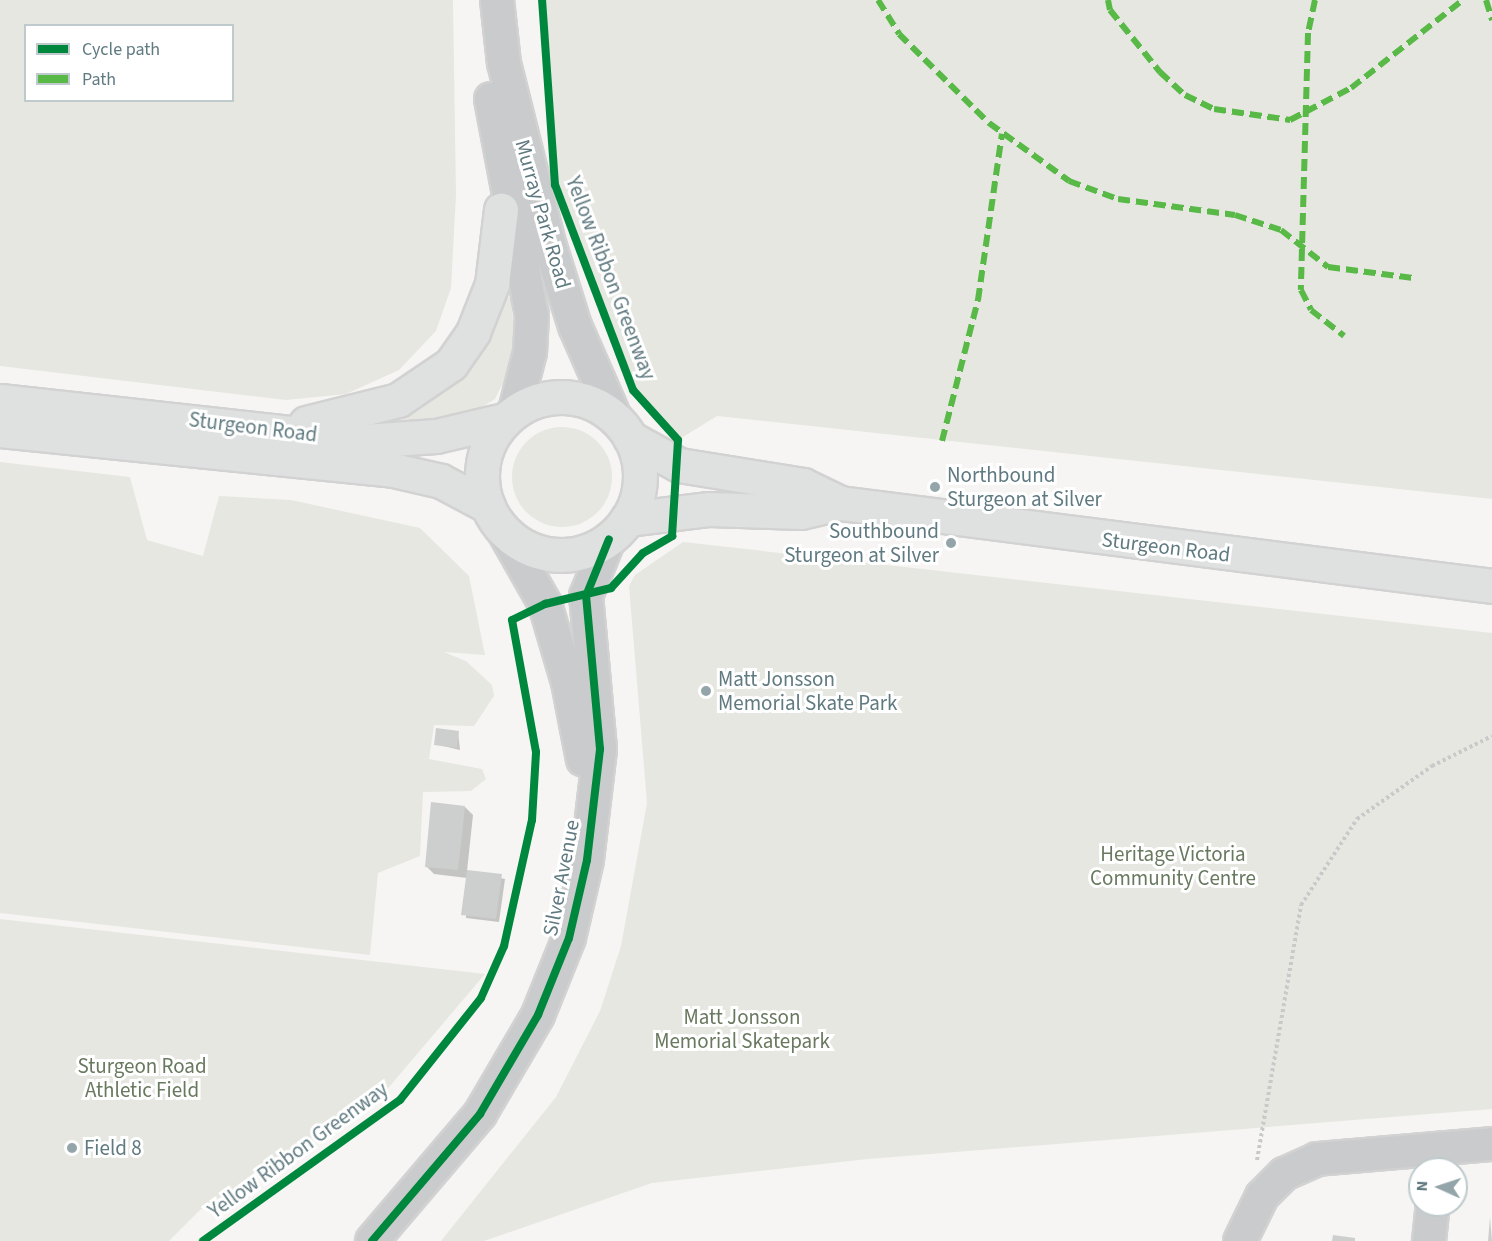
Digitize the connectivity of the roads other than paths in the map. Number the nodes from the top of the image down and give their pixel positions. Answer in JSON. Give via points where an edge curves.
{"nodes":[{"id":1,"x":487,"y":0,"type":"edge"},
{"id":2,"x":497,"y":0,"type":"edge"},
{"id":3,"x":502,"y":154,"type":"junction"},
{"id":4,"x":501,"y":210,"type":"joint"},
{"id":5,"x":0,"y":401,"type":"edge"},
{"id":6,"x":509,"y":416,"type":"junction"},
{"id":7,"x":267,"y":428,"type":"junction"},
{"id":8,"x":623,"y":429,"type":"junction"},
{"id":9,"x":0,"y":430,"type":"edge"},
{"id":10,"x":840,"y":503,"type":"junction"},
{"id":11,"x":495,"y":518,"type":"junction"},
{"id":12,"x":618,"y":529,"type":"junction"},
{"id":13,"x":1492,"y":586,"type":"edge"},
{"id":14,"x":590,"y":829,"type":"junction"},
{"id":15,"x":1492,"y":1144,"type":"edge"},
{"id":16,"x":1444,"y":1157,"type":"edge"},
{"id":17,"x":1408,"y":1159,"type":"edge"},
{"id":18,"x":1431,"y":1217,"type":"edge"},
{"id":19,"x":372,"y":1241,"type":"edge"},
{"id":20,"x":1240,"y":1241,"type":"edge"},
{"id":21,"x":1429,"y":1241,"type":"edge"}],
"edges":[{"from":1,"to":3,"type":"street","name":"Murray Park Road","via":[[484,54]]},
{"from":2,"to":8,"type":"street","name":"Murray Park Road","via":[[504,63],[548,240],[576,326]]},
{"from":3,"to":4,"type":"street"},
{"from":3,"to":6,"type":"street","name":"Murray Park Road","via":[[532,315],[530,352]]},
{"from":4,"to":7,"type":"main road","via":[[492,284],[473,332],[451,364],[398,400],[336,420]]},
{"from":5,"to":7,"type":"main road","name":"Sturgeon Road"},
{"from":6,"to":7,"type":"main road","name":"Sturgeon Road","via":[[400,440]]},
{"from":6,"to":8,"type":"main road","via":[[540,399],[569,397],[596,405]]},
{"from":6,"to":11,"type":"main road","via":[[483,461]]},
{"from":8,"to":10,"type":"main road","name":"Sturgeon Road","via":[[679,465],[803,485]]},
{"from":8,"to":12,"type":"main road","via":[[640,479]]},
{"from":9,"to":11,"type":"main road","name":"Sturgeon Road","via":[[393,470],[441,481]]},
{"from":10,"to":12,"type":"main road","name":"Sturgeon Road","via":[[801,512],[709,509]]},
{"from":10,"to":13,"type":"main road","name":"Sturgeon Road"},
{"from":11,"to":12,"type":"main road","via":[[526,547],[554,555],[583,552]]},
{"from":11,"to":14,"type":"street","name":"Silver Avenue","via":[[544,604],[568,681]]},
{"from":12,"to":14,"type":"street","name":"Silver Avenue","via":[[586,596],[600,749]]},
{"from":14,"to":19,"type":"street","name":"Silver Avenue","via":[[569,938],[533,1024],[458,1145]]},
{"from":15,"to":16,"type":"street"},
{"from":17,"to":20,"type":"street","via":[[1317,1159],[1284,1174],[1262,1196]]},
{"from":18,"to":21,"type":"street"}]}
